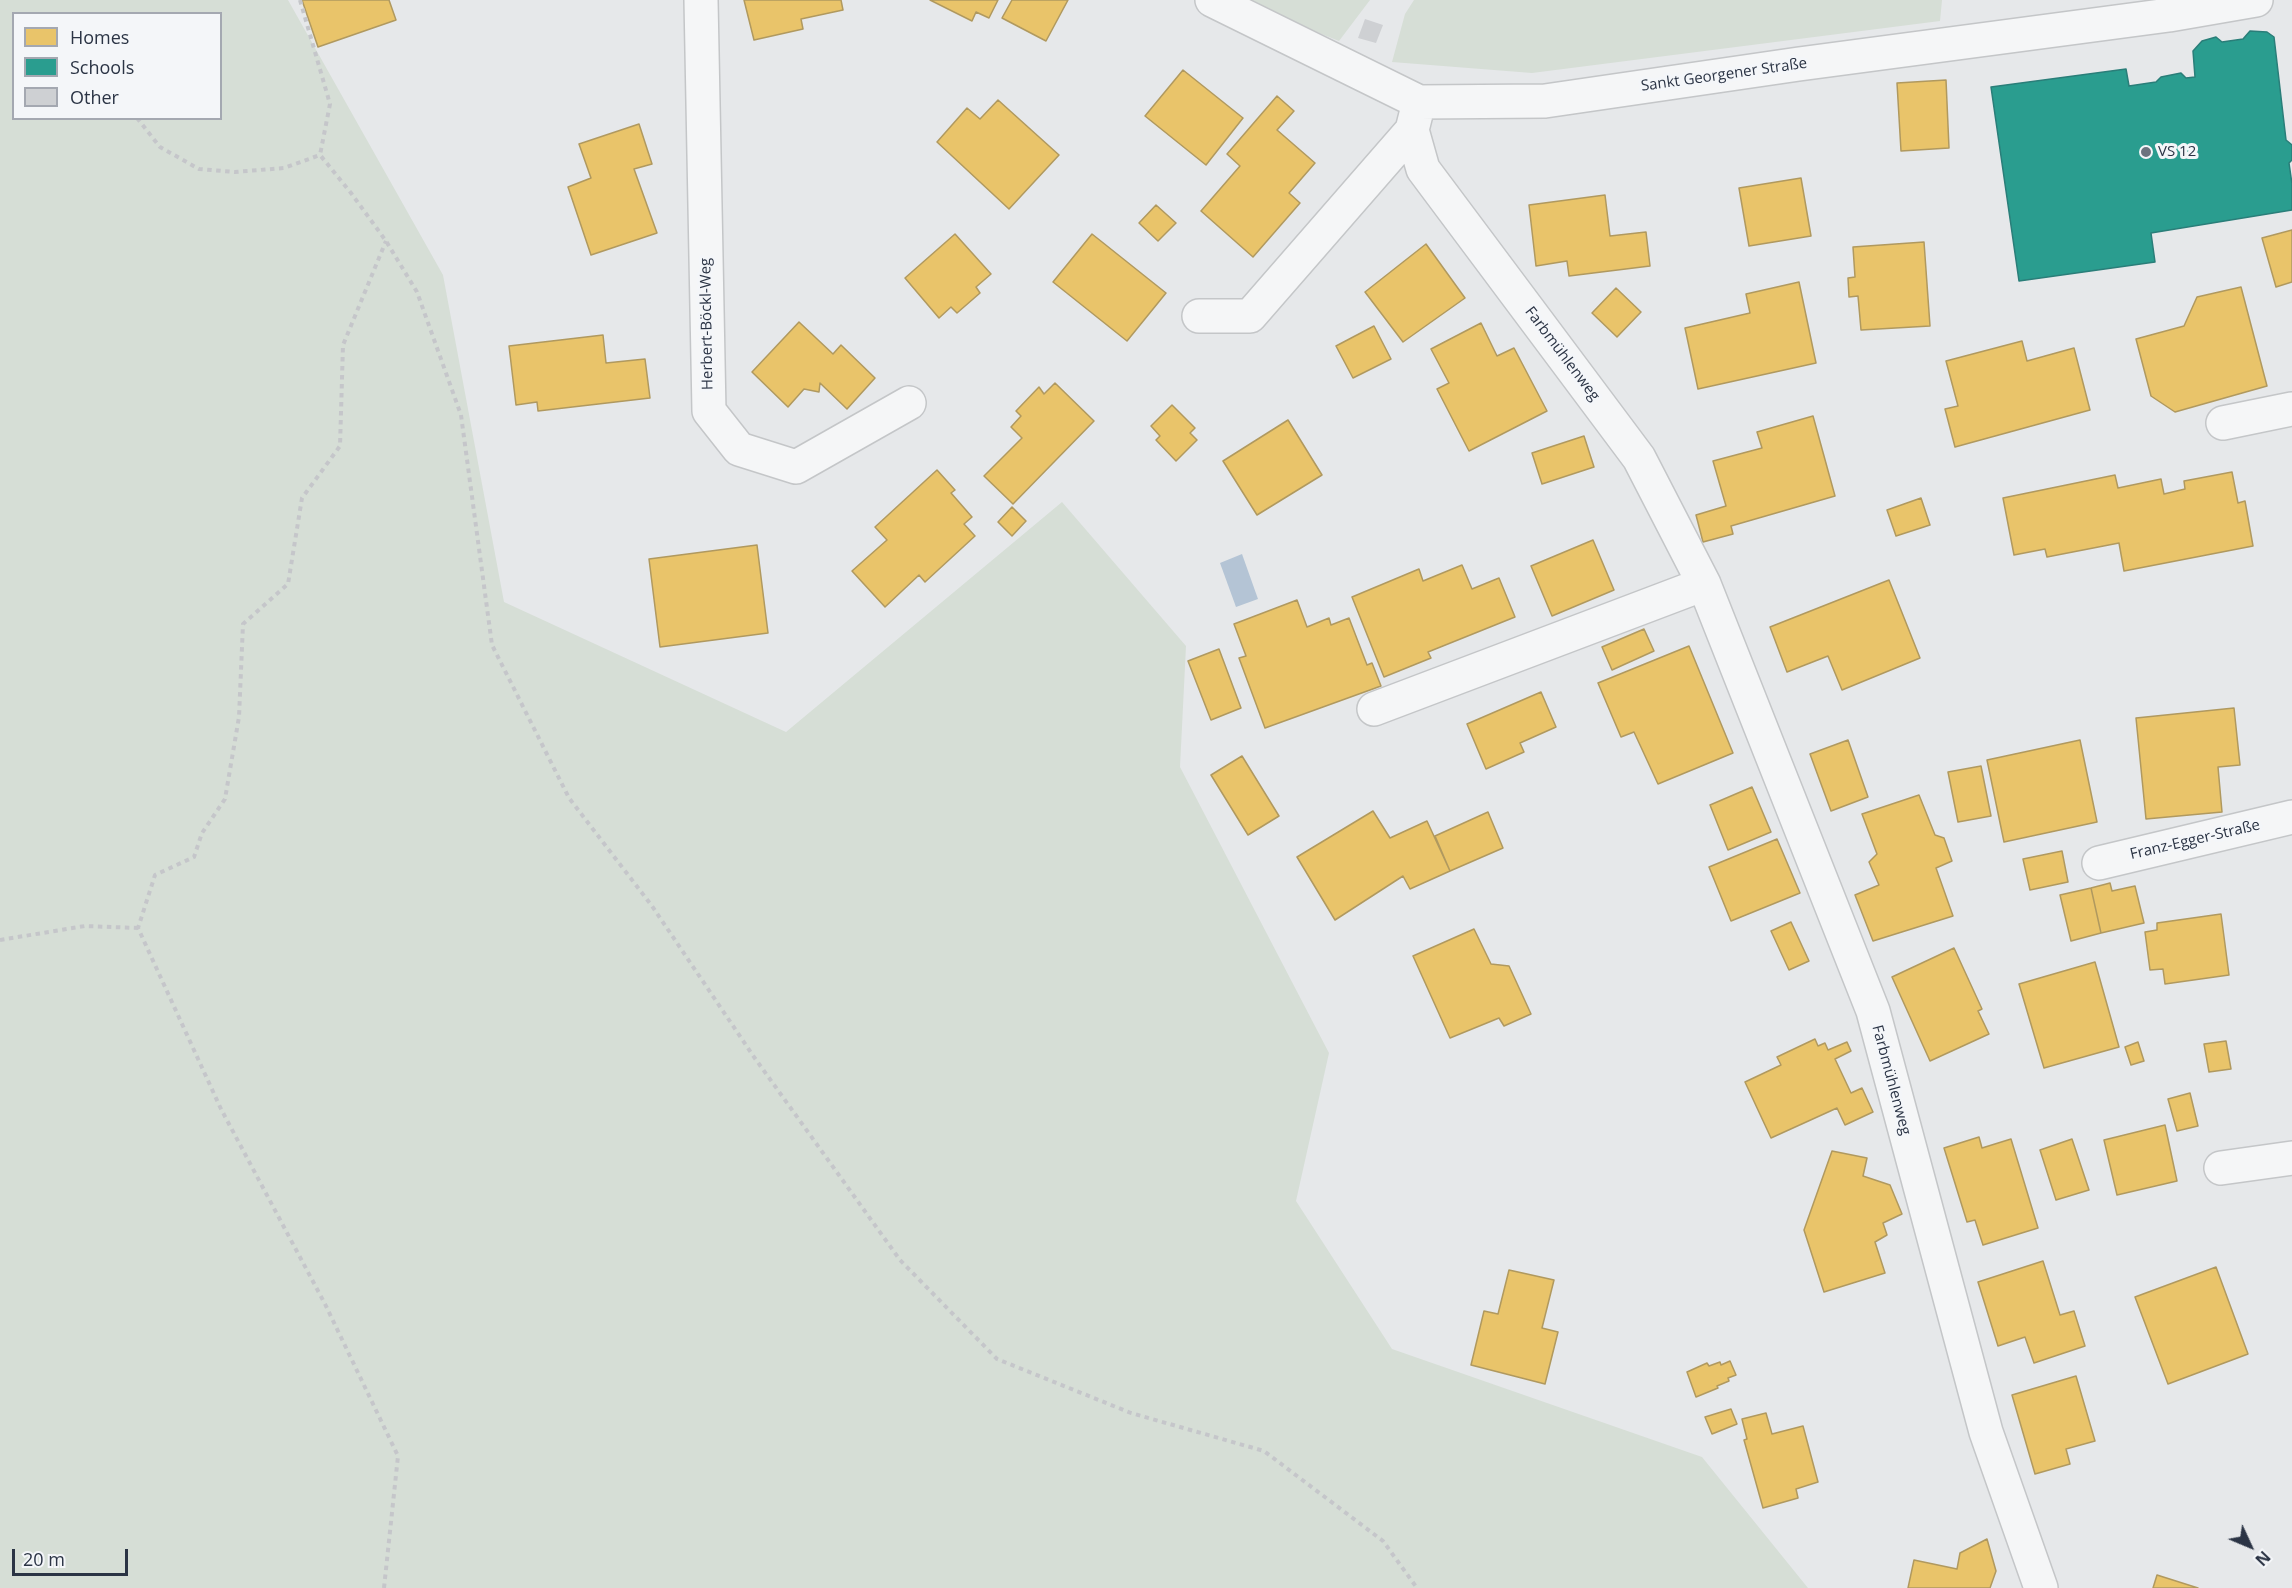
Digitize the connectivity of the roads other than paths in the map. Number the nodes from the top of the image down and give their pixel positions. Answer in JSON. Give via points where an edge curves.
{"nodes":[{"id":1,"x":701,"y":0,"type":"edge"},
{"id":2,"x":1212,"y":0,"type":"edge"},
{"id":3,"x":2256,"y":0,"type":"edge"},
{"id":4,"x":1416,"y":116,"type":"junction"},
{"id":5,"x":1199,"y":316,"type":"dead end"},
{"id":6,"x":909,"y":403,"type":"dead end"},
{"id":7,"x":2292,"y":408,"type":"edge"},
{"id":8,"x":2223,"y":423,"type":"dead end"},
{"id":9,"x":1704,"y":584,"type":"junction"},
{"id":10,"x":1374,"y":709,"type":"dead end"},
{"id":11,"x":2292,"y":817,"type":"edge"},
{"id":12,"x":2099,"y":863,"type":"dead end"},
{"id":13,"x":2292,"y":1158,"type":"edge"},
{"id":14,"x":2221,"y":1168,"type":"dead end"},
{"id":15,"x":2041,"y":1588,"type":"edge"}],
"edges":[{"from":1,"to":6,"type":"street","name":"Herbert-Böckl-Weg","via":[[709,411],[740,449],[796,467]]},
{"from":2,"to":4,"type":"street","name":"Sankt Georgener Straße"},
{"from":3,"to":4,"type":"street","name":"Sankt Georgener Straße","via":[[1545,102]]},
{"from":4,"to":5,"type":"street","via":[[1250,316]]},
{"from":4,"to":9,"type":"street","name":"Farbmühlenweg","via":[[1423,169],[1639,458]]},
{"from":7,"to":8,"type":"street"},
{"from":9,"to":10,"type":"street"},
{"from":9,"to":15,"type":"street","name":"Farbmühlenweg","via":[[1873,1011],[1986,1432]]},
{"from":11,"to":12,"type":"street","name":"Franz-Egger-Straße"},
{"from":13,"to":14,"type":"street"}]}
